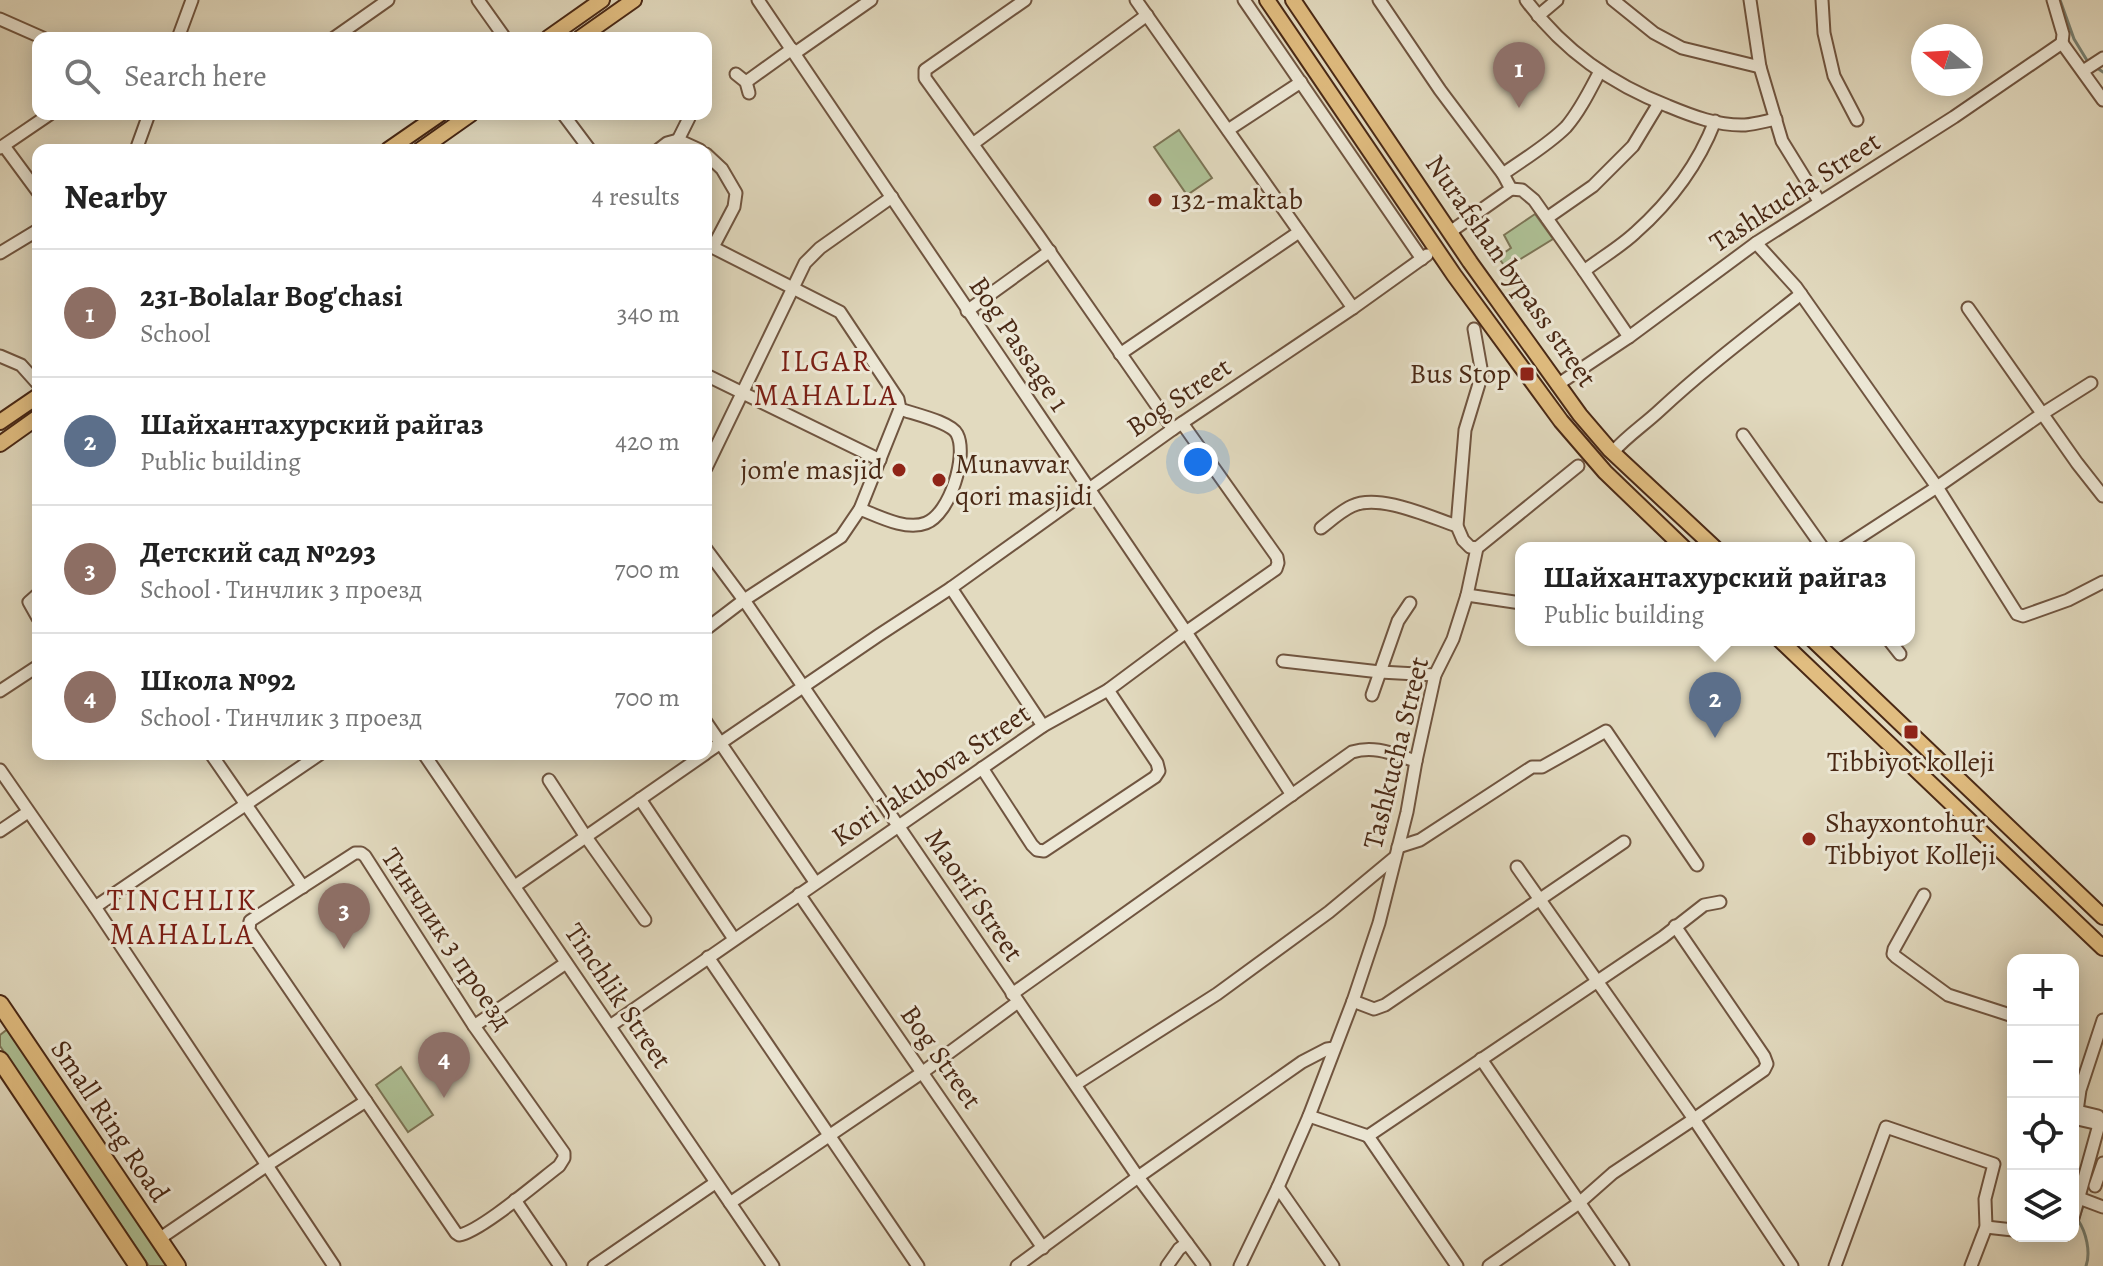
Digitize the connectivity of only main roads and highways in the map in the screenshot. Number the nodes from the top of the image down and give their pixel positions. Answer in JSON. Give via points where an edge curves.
{"nodes":[{"id":1,"x":602,"y":0,"type":"edge"},
{"id":2,"x":634,"y":0,"type":"edge"},
{"id":3,"x":1267,"y":0,"type":"edge"},
{"id":4,"x":1295,"y":1,"type":"edge"},
{"id":5,"x":1309,"y":23,"type":"junction"},
{"id":6,"x":557,"y":32,"type":"edge"},
{"id":7,"x":589,"y":32,"type":"edge"},
{"id":8,"x":1292,"y":35,"type":"junction"},
{"id":9,"x":431,"y":120,"type":"edge"},
{"id":10,"x":462,"y":120,"type":"edge"},
{"id":11,"x":397,"y":144,"type":"edge"},
{"id":12,"x":428,"y":144,"type":"edge"},
{"id":13,"x":32,"y":400,"type":"edge"},
{"id":14,"x":32,"y":421,"type":"edge"},
{"id":15,"x":0,"y":422,"type":"edge"},
{"id":16,"x":0,"y":444,"type":"edge"},
{"id":17,"x":1678,"y":542,"type":"edge"},
{"id":18,"x":1709,"y":542,"type":"edge"},
{"id":19,"x":1786,"y":646,"type":"edge"},
{"id":20,"x":1819,"y":646,"type":"edge"},
{"id":21,"x":2046,"y":864,"type":"junction"},
{"id":22,"x":2031,"y":880,"type":"junction"},
{"id":23,"x":2103,"y":917,"type":"edge"},
{"id":24,"x":2103,"y":948,"type":"edge"},
{"id":25,"x":2,"y":1014,"type":"edge"},
{"id":26,"x":0,"y":1060,"type":"edge"},
{"id":27,"x":138,"y":1266,"type":"edge"},
{"id":28,"x":177,"y":1266,"type":"edge"}],
"edges":[{"from":1,"to":6,"type":"main road"},
{"from":2,"to":7,"type":"main road"},
{"from":3,"to":8,"type":"main road","name":"Nurafshan bypass street"},
{"from":4,"to":5,"type":"main road","name":"Nurafshan bypass street"},
{"from":5,"to":8,"type":"main road","via":[[1304,35]]},
{"from":5,"to":18,"type":"main road","name":"Nurafshan bypass street","via":[[1557,385],[1598,437]]},
{"from":8,"to":17,"type":"main road","name":"Nurafshan bypass street","via":[[1454,275],[1561,421]]},
{"from":9,"to":11,"type":"main road"},
{"from":10,"to":12,"type":"main road"},
{"from":13,"to":15,"type":"main road"},
{"from":14,"to":16,"type":"main road"},
{"from":19,"to":22,"type":"main road"},
{"from":20,"to":21,"type":"main road"},
{"from":21,"to":22,"type":"main road","via":[[2044,878]]},
{"from":21,"to":23,"type":"main road"},
{"from":22,"to":24,"type":"main road"},
{"from":25,"to":28,"type":"highway","name":"Small Ring Road"},
{"from":26,"to":27,"type":"highway","name":"Small Ring Road"}]}
